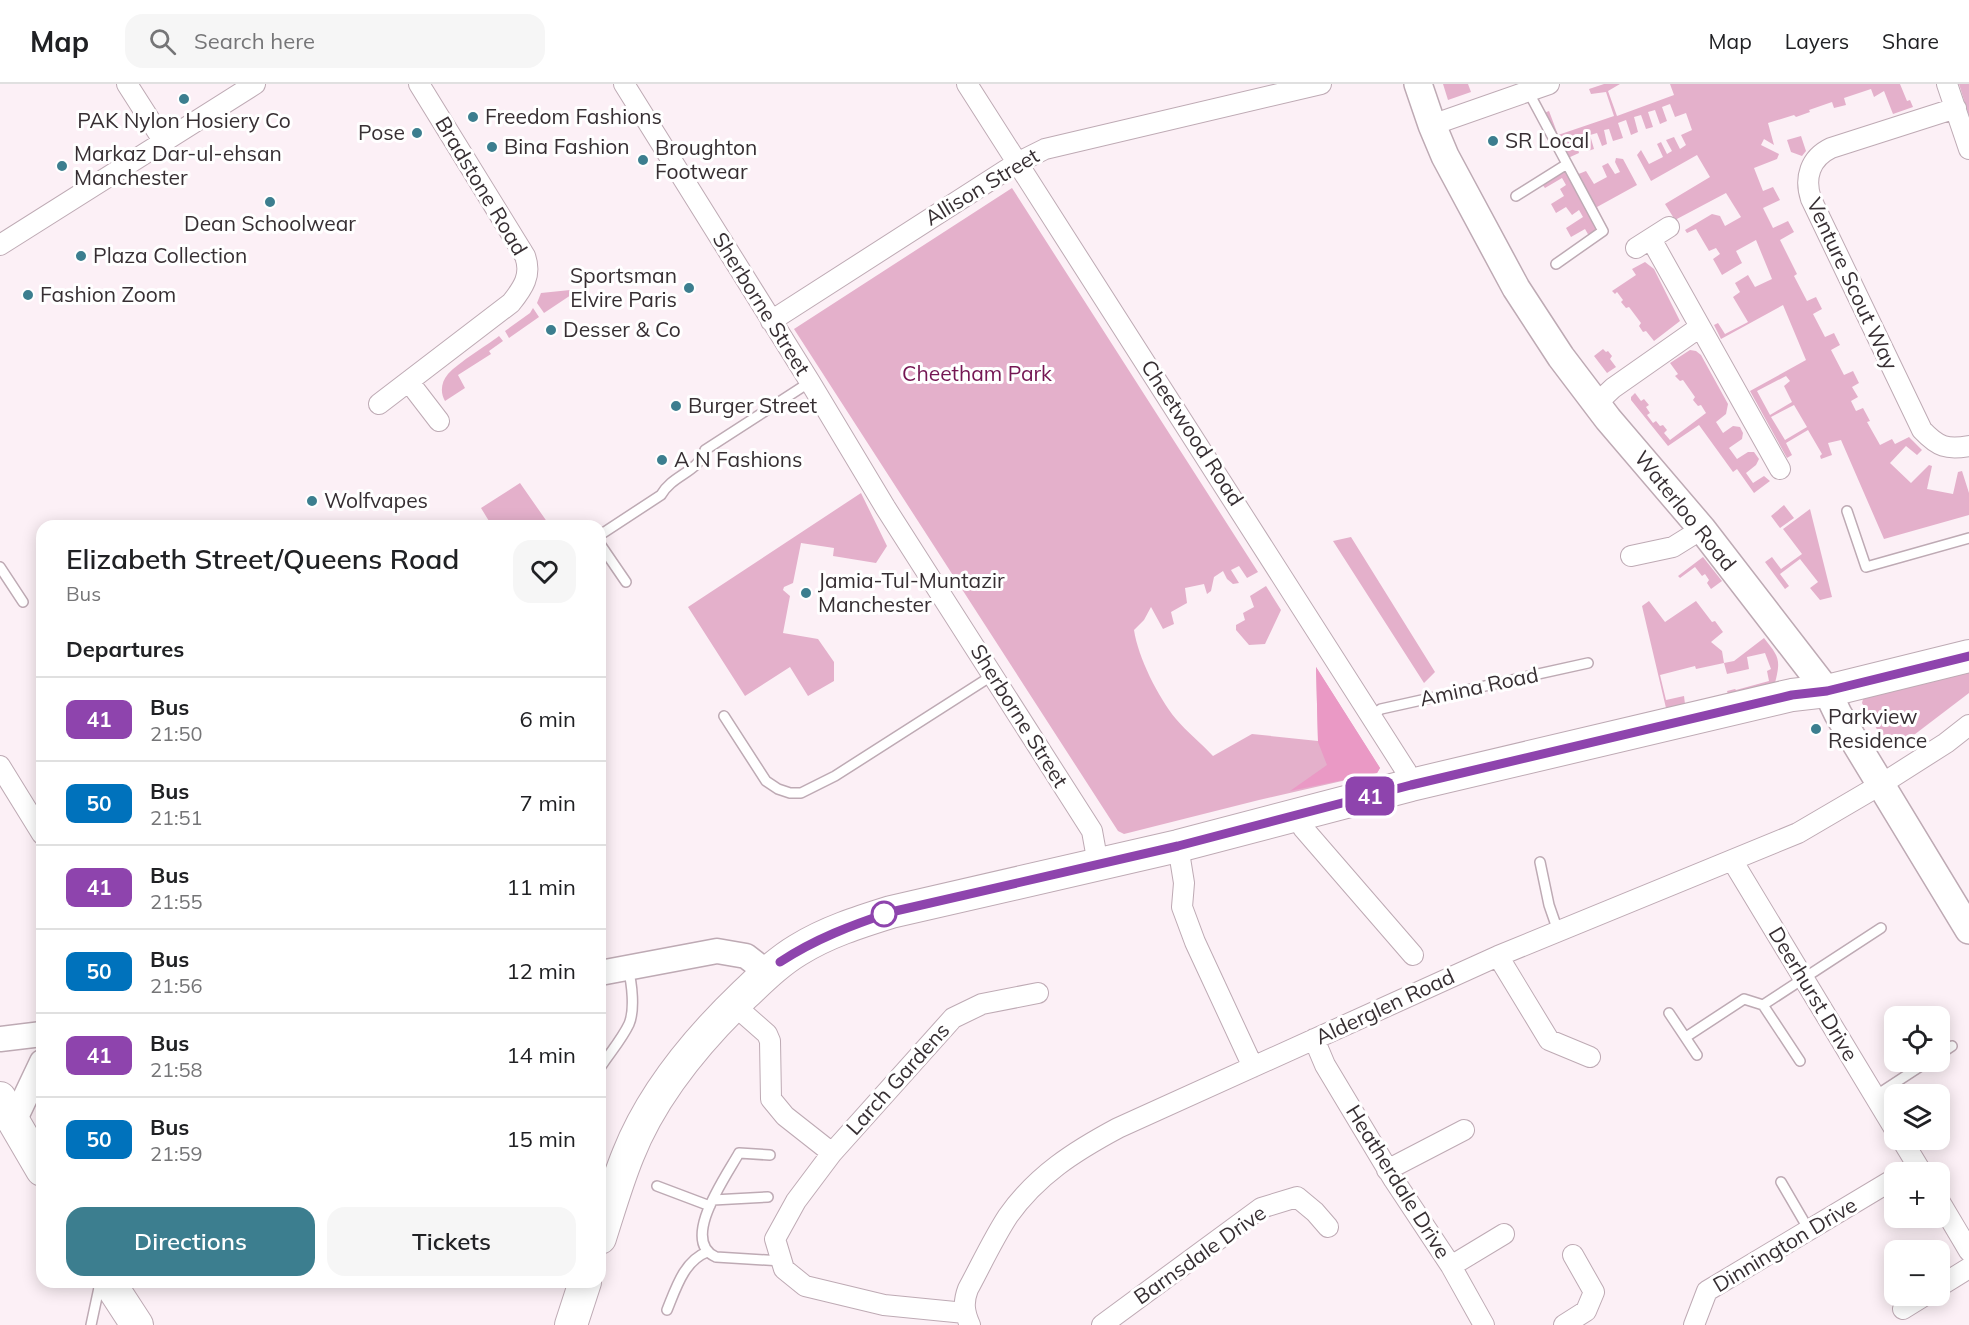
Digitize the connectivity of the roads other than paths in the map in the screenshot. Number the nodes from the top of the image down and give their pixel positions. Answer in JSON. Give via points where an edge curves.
{"nodes":[{"id":1,"x":127,"y":84,"type":"edge"},
{"id":2,"x":255,"y":84,"type":"edge"},
{"id":3,"x":419,"y":84,"type":"edge"},
{"id":4,"x":624,"y":84,"type":"edge"},
{"id":5,"x":967,"y":84,"type":"edge"},
{"id":6,"x":1321,"y":84,"type":"edge"},
{"id":7,"x":1418,"y":84,"type":"edge"},
{"id":8,"x":1548,"y":84,"type":"edge"},
{"id":9,"x":1947,"y":84,"type":"edge"},
{"id":10,"x":1528,"y":91,"type":"junction"},
{"id":11,"x":1956,"y":108,"type":"junction"},
{"id":12,"x":1432,"y":125,"type":"junction"},
{"id":13,"x":164,"y":142,"type":"junction"},
{"id":14,"x":1969,"y":149,"type":"edge"},
{"id":15,"x":1017,"y":163,"type":"junction"},
{"id":16,"x":1567,"y":164,"type":"junction"},
{"id":17,"x":1516,"y":196,"type":"dead end"},
{"id":18,"x":1669,"y":228,"type":"dead end"},
{"id":19,"x":0,"y":245,"type":"edge"},
{"id":20,"x":1556,"y":264,"type":"dead end"},
{"id":21,"x":771,"y":321,"type":"junction"},
{"id":22,"x":1700,"y":327,"type":"junction"},
{"id":23,"x":810,"y":381,"type":"junction"},
{"id":24,"x":409,"y":382,"type":"junction"},
{"id":25,"x":379,"y":404,"type":"dead end"},
{"id":26,"x":1596,"y":404,"type":"junction"},
{"id":27,"x":439,"y":421,"type":"dead end"},
{"id":28,"x":1969,"y":446,"type":"edge"},
{"id":29,"x":1780,"y":469,"type":"dead end"},
{"id":30,"x":1846,"y":511,"type":"dead end"},
{"id":31,"x":1702,"y":529,"type":"junction"},
{"id":32,"x":606,"y":531,"type":"edge"},
{"id":33,"x":1969,"y":538,"type":"edge"},
{"id":34,"x":606,"y":553,"type":"edge"},
{"id":35,"x":1631,"y":556,"type":"dead end"},
{"id":36,"x":0,"y":567,"type":"edge"},
{"id":37,"x":626,"y":582,"type":"dead end"},
{"id":38,"x":23,"y":602,"type":"dead end"},
{"id":39,"x":1969,"y":656,"type":"edge"},
{"id":40,"x":1588,"y":663,"type":"dead end"},
{"id":41,"x":993,"y":675,"type":"junction"},
{"id":42,"x":1827,"y":691,"type":"junction"},
{"id":43,"x":724,"y":716,"type":"dead end"},
{"id":44,"x":1371,"y":716,"type":"junction"},
{"id":45,"x":1969,"y":725,"type":"edge"},
{"id":46,"x":0,"y":766,"type":"edge"},
{"id":47,"x":1411,"y":785,"type":"junction"},
{"id":48,"x":1880,"y":785,"type":"junction"},
{"id":49,"x":1300,"y":814,"type":"junction"},
{"id":50,"x":36,"y":824,"type":"edge"},
{"id":51,"x":1178,"y":846,"type":"junction"},
{"id":52,"x":1732,"y":860,"type":"junction"},
{"id":53,"x":1540,"y":862,"type":"dead end"},
{"id":54,"x":1098,"y":864,"type":"junction"},
{"id":55,"x":1881,"y":928,"type":"dead end"},
{"id":56,"x":1969,"y":930,"type":"edge"},
{"id":57,"x":1558,"y":931,"type":"junction"},
{"id":58,"x":1413,"y":955,"type":"dead end"},
{"id":59,"x":1498,"y":956,"type":"junction"},
{"id":60,"x":627,"y":966,"type":"junction"},
{"id":61,"x":774,"y":967,"type":"junction"},
{"id":62,"x":606,"y":971,"type":"edge"},
{"id":63,"x":1804,"y":979,"type":"junction"},
{"id":64,"x":1038,"y":993,"type":"dead end"},
{"id":65,"x":734,"y":1005,"type":"junction"},
{"id":66,"x":1763,"y":1005,"type":"junction"},
{"id":67,"x":1669,"y":1013,"type":"dead end"},
{"id":68,"x":36,"y":1035,"type":"edge"},
{"id":69,"x":1686,"y":1037,"type":"junction"},
{"id":70,"x":0,"y":1039,"type":"edge"},
{"id":71,"x":1314,"y":1039,"type":"junction"},
{"id":72,"x":1697,"y":1055,"type":"dead end"},
{"id":73,"x":1590,"y":1057,"type":"dead end"},
{"id":74,"x":606,"y":1059,"type":"edge"},
{"id":75,"x":1800,"y":1061,"type":"dead end"},
{"id":76,"x":1253,"y":1067,"type":"junction"},
{"id":77,"x":36,"y":1070,"type":"edge"},
{"id":78,"x":1912,"y":1072,"type":"edge"},
{"id":79,"x":1875,"y":1096,"type":"junction"},
{"id":80,"x":7,"y":1109,"type":"edge"},
{"id":81,"x":1884,"y":1111,"type":"edge"},
{"id":82,"x":1464,"y":1130,"type":"dead end"},
{"id":83,"x":832,"y":1153,"type":"junction"},
{"id":84,"x":770,"y":1155,"type":"dead end"},
{"id":85,"x":36,"y":1160,"type":"edge"},
{"id":86,"x":1388,"y":1170,"type":"junction"},
{"id":87,"x":1781,"y":1182,"type":"dead end"},
{"id":88,"x":1884,"y":1185,"type":"edge"},
{"id":89,"x":657,"y":1186,"type":"dead end"},
{"id":90,"x":768,"y":1197,"type":"dead end"},
{"id":91,"x":712,"y":1203,"type":"junction"},
{"id":92,"x":1950,"y":1219,"type":"edge"},
{"id":93,"x":606,"y":1220,"type":"edge"},
{"id":94,"x":1328,"y":1227,"type":"dead end"},
{"id":95,"x":1809,"y":1230,"type":"junction"},
{"id":96,"x":1504,"y":1234,"type":"dead end"},
{"id":97,"x":1969,"y":1251,"type":"edge"},
{"id":98,"x":707,"y":1252,"type":"junction"},
{"id":99,"x":1573,"y":1255,"type":"dead end"},
{"id":100,"x":782,"y":1261,"type":"junction"},
{"id":101,"x":1451,"y":1266,"type":"junction"},
{"id":102,"x":1969,"y":1268,"type":"edge"},
{"id":103,"x":1950,"y":1280,"type":"edge"},
{"id":104,"x":99,"y":1288,"type":"edge"},
{"id":105,"x":113,"y":1288,"type":"edge"},
{"id":106,"x":583,"y":1288,"type":"edge"},
{"id":107,"x":1908,"y":1306,"type":"edge"},
{"id":108,"x":1903,"y":1309,"type":"dead end"},
{"id":109,"x":667,"y":1310,"type":"dead end"},
{"id":110,"x":967,"y":1319,"type":"edge"},
{"id":111,"x":91,"y":1325,"type":"edge"},
{"id":112,"x":136,"y":1325,"type":"edge"},
{"id":113,"x":571,"y":1325,"type":"edge"},
{"id":114,"x":1102,"y":1325,"type":"edge"},
{"id":115,"x":1484,"y":1325,"type":"edge"},
{"id":116,"x":1564,"y":1325,"type":"edge"},
{"id":117,"x":1694,"y":1325,"type":"edge"}],
"edges":[{"from":1,"to":13,"type":"street"},
{"from":2,"to":13,"type":"street"},
{"from":3,"to":24,"type":"street","name":"Bradstone Road","via":[[529,267],[520,292],[511,303]]},
{"from":4,"to":21,"type":"street","name":"Sherborne Street"},
{"from":5,"to":15,"type":"street","name":"Cheetwood Road"},
{"from":6,"to":15,"type":"street","name":"Allison Street","via":[[1058,145]]},
{"from":7,"to":12,"type":"main road","name":"Waterloo Road"},
{"from":8,"to":10,"type":"street"},
{"from":9,"to":11,"type":"street"},
{"from":10,"to":12,"type":"street"},
{"from":10,"to":16,"type":"lane"},
{"from":11,"to":14,"type":"street"},
{"from":11,"to":28,"type":"street","name":"Venture Scout Way","via":[[1825,150],[1812,165],[1808,183],[1811,199],[1922,430],[1944,447]]},
{"from":12,"to":26,"type":"main road","name":"Waterloo Road","via":[[1516,288]]},
{"from":13,"to":19,"type":"street"},
{"from":15,"to":21,"type":"street","name":"Allison Street"},
{"from":15,"to":44,"type":"street","name":"Cheetwood Road"},
{"from":16,"to":17,"type":"lane"},
{"from":16,"to":20,"type":"lane","via":[[1604,231]]},
{"from":18,"to":22,"type":"street","via":[[1644,243]]},
{"from":21,"to":23,"type":"street","name":"Sherborne Street"},
{"from":22,"to":26,"type":"street"},
{"from":22,"to":29,"type":"street"},
{"from":23,"to":32,"type":"lane","via":[[705,450],[702,461],[666,486],[661,495]]},
{"from":23,"to":41,"type":"street","name":"Sherborne Street"},
{"from":24,"to":25,"type":"street","name":"Bradstone Road"},
{"from":24,"to":27,"type":"street"},
{"from":26,"to":31,"type":"main road","name":"Waterloo Road"},
{"from":30,"to":33,"type":"lane","via":[[1866,567]]},
{"from":31,"to":35,"type":"street","via":[[1673,547]]},
{"from":31,"to":42,"type":"main road","name":"Waterloo Road"},
{"from":34,"to":37,"type":"lane"},
{"from":36,"to":38,"type":"lane"},
{"from":39,"to":42,"type":"highway"},
{"from":40,"to":44,"type":"lane","name":"Amina Road","via":[[1381,709]]},
{"from":41,"to":43,"type":"lane","via":[[835,776],[801,793],[778,789],[766,781]]},
{"from":41,"to":54,"type":"street","name":"Sherborne Street","via":[[1092,831]]},
{"from":42,"to":47,"type":"highway","via":[[1792,695]]},
{"from":42,"to":48,"type":"main road","name":"Waterloo Road"},
{"from":44,"to":47,"type":"street","name":"Cheetwood Road"},
{"from":45,"to":48,"type":"street","name":"Alderglen Road"},
{"from":46,"to":50,"type":"street"},
{"from":47,"to":49,"type":"highway"},
{"from":48,"to":52,"type":"street","name":"Alderglen Road","via":[[1798,833]]},
{"from":48,"to":56,"type":"main road","name":"Waterloo Road"},
{"from":49,"to":51,"type":"highway"},
{"from":49,"to":58,"type":"street","via":[[1303,828]]},
{"from":51,"to":54,"type":"highway"},
{"from":51,"to":76,"type":"street","via":[[1184,883],[1182,907]]},
{"from":52,"to":57,"type":"street","name":"Alderglen Road"},
{"from":52,"to":63,"type":"street","name":"Deerhurst Drive"},
{"from":53,"to":57,"type":"lane"},
{"from":54,"to":61,"type":"highway","via":[[891,912],[817,939]]},
{"from":55,"to":63,"type":"lane"},
{"from":57,"to":59,"type":"street","name":"Alderglen Road"},
{"from":59,"to":71,"type":"street","name":"Alderglen Road"},
{"from":59,"to":73,"type":"street","via":[[1549,1040]]},
{"from":60,"to":61,"type":"street","via":[[717,951],[746,956]]},
{"from":60,"to":62,"type":"street"},
{"from":60,"to":74,"type":"lane","via":[[632,990],[629,1024]]},
{"from":61,"to":65,"type":"highway"},
{"from":63,"to":66,"type":"lane"},
{"from":63,"to":79,"type":"street","name":"Deerhurst Drive"},
{"from":64,"to":83,"type":"street","name":"Larch Gardens","via":[[982,1004],[953,1017]]},
{"from":65,"to":83,"type":"street","name":"Larch Gardens","via":[[770,1041],[771,1099],[785,1116]]},
{"from":65,"to":93,"type":"highway","via":[[686,1058],[659,1096],[628,1156]]},
{"from":66,"to":69,"type":"lane","via":[[1744,999]]},
{"from":66,"to":75,"type":"lane"},
{"from":67,"to":69,"type":"lane"},
{"from":68,"to":70,"type":"street"},
{"from":69,"to":72,"type":"lane"},
{"from":71,"to":76,"type":"street","name":"Alderglen Road"},
{"from":71,"to":86,"type":"street","name":"Heatherdale Drive","via":[[1325,1065]]},
{"from":76,"to":110,"type":"street","name":"Alderglen Road","via":[[1118,1128],[1052,1168],[1009,1216],[968,1288],[964,1300]]},
{"from":77,"to":80,"type":"street"},
{"from":78,"to":79,"type":"lane"},
{"from":79,"to":81,"type":"street","name":"Deerhurst Drive"},
{"from":80,"to":85,"type":"highway"},
{"from":82,"to":86,"type":"street"},
{"from":83,"to":100,"type":"street","name":"Larch Gardens","via":[[796,1201],[775,1239]]},
{"from":84,"to":91,"type":"lane","via":[[739,1153]]},
{"from":86,"to":101,"type":"street","name":"Heatherdale Drive"},
{"from":87,"to":95,"type":"lane"},
{"from":88,"to":95,"type":"street","name":"Dinnington Drive"},
{"from":89,"to":91,"type":"lane"},
{"from":90,"to":91,"type":"lane"},
{"from":91,"to":98,"type":"lane","via":[[702,1229]]},
{"from":92,"to":97,"type":"street"},
{"from":94,"to":114,"type":"street","name":"Barnsdale Drive","via":[[1297,1197],[1261,1208]]},
{"from":95,"to":117,"type":"street","name":"Dinnington Drive","via":[[1707,1291]]},
{"from":96,"to":101,"type":"street"},
{"from":98,"to":100,"type":"lane","via":[[716,1257]]},
{"from":98,"to":109,"type":"lane","via":[[686,1268]]},
{"from":99,"to":116,"type":"street","via":[[1593,1292],[1586,1311]]},
{"from":100,"to":110,"type":"street","via":[[784,1269],[805,1286]]},
{"from":101,"to":115,"type":"street","name":"Heatherdale Drive"},
{"from":102,"to":103,"type":"street"},
{"from":104,"to":111,"type":"lane"},
{"from":105,"to":112,"type":"highway"},
{"from":106,"to":113,"type":"highway"},
{"from":107,"to":108,"type":"street"}]}
